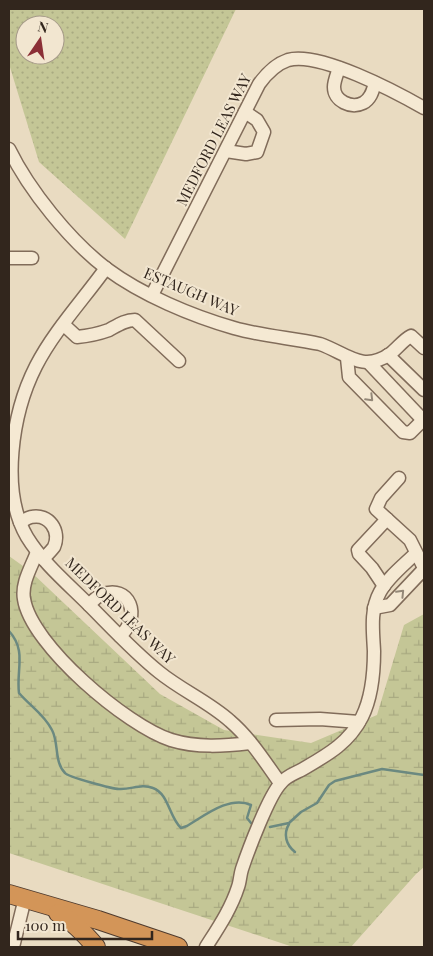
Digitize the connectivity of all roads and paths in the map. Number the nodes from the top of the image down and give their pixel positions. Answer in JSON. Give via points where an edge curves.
{"nodes":[{"id":1,"x":339,"y":68,"type":"junction"},
{"id":2,"x":375,"y":83,"type":"junction"},
{"id":3,"x":424,"y":108,"type":"edge"},
{"id":4,"x":245,"y":112,"type":"junction"},
{"id":5,"x":9,"y":149,"type":"edge"},
{"id":6,"x":226,"y":151,"type":"junction"},
{"id":7,"x":9,"y":258,"type":"edge"},
{"id":8,"x":32,"y":258,"type":"dead end"},
{"id":9,"x":106,"y":268,"type":"junction"},
{"id":10,"x":152,"y":295,"type":"junction"},
{"id":11,"x":64,"y":325,"type":"junction"},
{"id":12,"x":424,"y":348,"type":"edge"},
{"id":13,"x":388,"y":355,"type":"junction"},
{"id":14,"x":346,"y":358,"type":"junction"},
{"id":15,"x":178,"y":361,"type":"dead end"},
{"id":16,"x":369,"y":363,"type":"junction"},
{"id":17,"x":424,"y":390,"type":"edge"},
{"id":18,"x":423,"y":420,"type":"edge"},
{"id":19,"x":9,"y":470,"type":"edge"},
{"id":20,"x":399,"y":478,"type":"dead end"},
{"id":21,"x":387,"y":519,"type":"junction"},
{"id":22,"x":20,"y":522,"type":"junction"},
{"id":23,"x":416,"y":553,"type":"junction"},
{"id":24,"x":40,"y":555,"type":"junction"},
{"id":25,"x":424,"y":568,"type":"edge"},
{"id":26,"x":384,"y":586,"type":"junction"},
{"id":27,"x":89,"y":605,"type":"junction"},
{"id":28,"x":374,"y":608,"type":"junction"},
{"id":29,"x":120,"y":636,"type":"junction"},
{"id":30,"x":276,"y":720,"type":"dead end"},
{"id":31,"x":359,"y":722,"type":"junction"},
{"id":32,"x":250,"y":743,"type":"junction"},
{"id":33,"x":280,"y":783,"type":"junction"},
{"id":34,"x":23,"y":898,"type":"edge"},
{"id":35,"x":13,"y":947,"type":"edge"},
{"id":36,"x":96,"y":947,"type":"edge"},
{"id":37,"x":178,"y":947,"type":"edge"},
{"id":38,"x":206,"y":947,"type":"edge"}],
"edges":[{"from":1,"to":2,"type":"street","name":"MEDFORD LEAS WAY"},
{"from":1,"to":2,"type":"street","via":[[334,81],[335,96],[347,104],[363,103],[369,98]]},
{"from":1,"to":4,"type":"street","name":"MEDFORD LEAS WAY","via":[[309,58],[281,63],[265,76]]},
{"from":2,"to":3,"type":"street","name":"MEDFORD LEAS WAY"},
{"from":4,"to":6,"type":"street","name":"MEDFORD LEAS WAY"},
{"from":4,"to":6,"type":"street","via":[[257,120],[264,132],[257,152]]},
{"from":5,"to":9,"type":"street","name":"ESTAUGH WAY","via":[[44,204]]},
{"from":6,"to":10,"type":"street","name":"MEDFORD LEAS WAY"},
{"from":7,"to":8,"type":"street"},
{"from":9,"to":10,"type":"street","name":"ESTAUGH WAY"},
{"from":9,"to":11,"type":"street","name":"MEDFORD LEAS WAY"},
{"from":10,"to":14,"type":"street","name":"ESTAUGH WAY","via":[[235,328],[307,341],[331,348]]},
{"from":11,"to":15,"type":"street","via":[[77,337],[135,320]]},
{"from":11,"to":19,"type":"street","name":"MEDFORD LEAS WAY","via":[[35,367],[26,390],[14,433]]},
{"from":12,"to":13,"type":"street","via":[[411,336]]},
{"from":13,"to":16,"type":"street"},
{"from":13,"to":17,"type":"street"},
{"from":14,"to":16,"type":"street"},
{"from":14,"to":18,"type":"street","one_way":true,"via":[[348,377],[403,432],[410,433]]},
{"from":16,"to":18,"type":"street"},
{"from":19,"to":22,"type":"street","name":"MEDFORD LEAS WAY"},
{"from":20,"to":21,"type":"street","via":[[381,498],[376,509]]},
{"from":21,"to":23,"type":"street","via":[[410,540]]},
{"from":21,"to":26,"type":"street","via":[[358,550]]},
{"from":22,"to":24,"type":"street","name":"MEDFORD LEAS WAY"},
{"from":22,"to":24,"type":"street","via":[[32,517],[47,519],[54,526],[57,538],[53,548]]},
{"from":23,"to":25,"type":"street"},
{"from":23,"to":26,"type":"street"},
{"from":24,"to":27,"type":"street","name":"MEDFORD LEAS WAY"},
{"from":24,"to":32,"type":"street","via":[[24,584],[23,598],[28,613],[62,661],[86,683],[116,709],[170,740],[192,745]]},
{"from":28,"to":25,"type":"street","one_way":true,"via":[[390,605]]},
{"from":26,"to":28,"type":"street"},
{"from":27,"to":29,"type":"street","name":"MEDFORD LEAS WAY"},
{"from":27,"to":29,"type":"street","via":[[100,595],[115,592],[123,595],[133,615]]},
{"from":28,"to":31,"type":"street","via":[[371,692]]},
{"from":29,"to":32,"type":"street","name":"MEDFORD LEAS WAY","via":[[158,672],[232,722]]},
{"from":30,"to":31,"type":"street"},
{"from":31,"to":33,"type":"street","via":[[338,748]]},
{"from":32,"to":33,"type":"street","name":"MEDFORD LEAS WAY"},
{"from":33,"to":38,"type":"street","via":[[264,814],[238,887]]},
{"from":34,"to":35,"type":"street"},
{"from":34,"to":36,"type":"highway","via":[[66,917]]},
{"from":34,"to":37,"type":"highway"}]}
